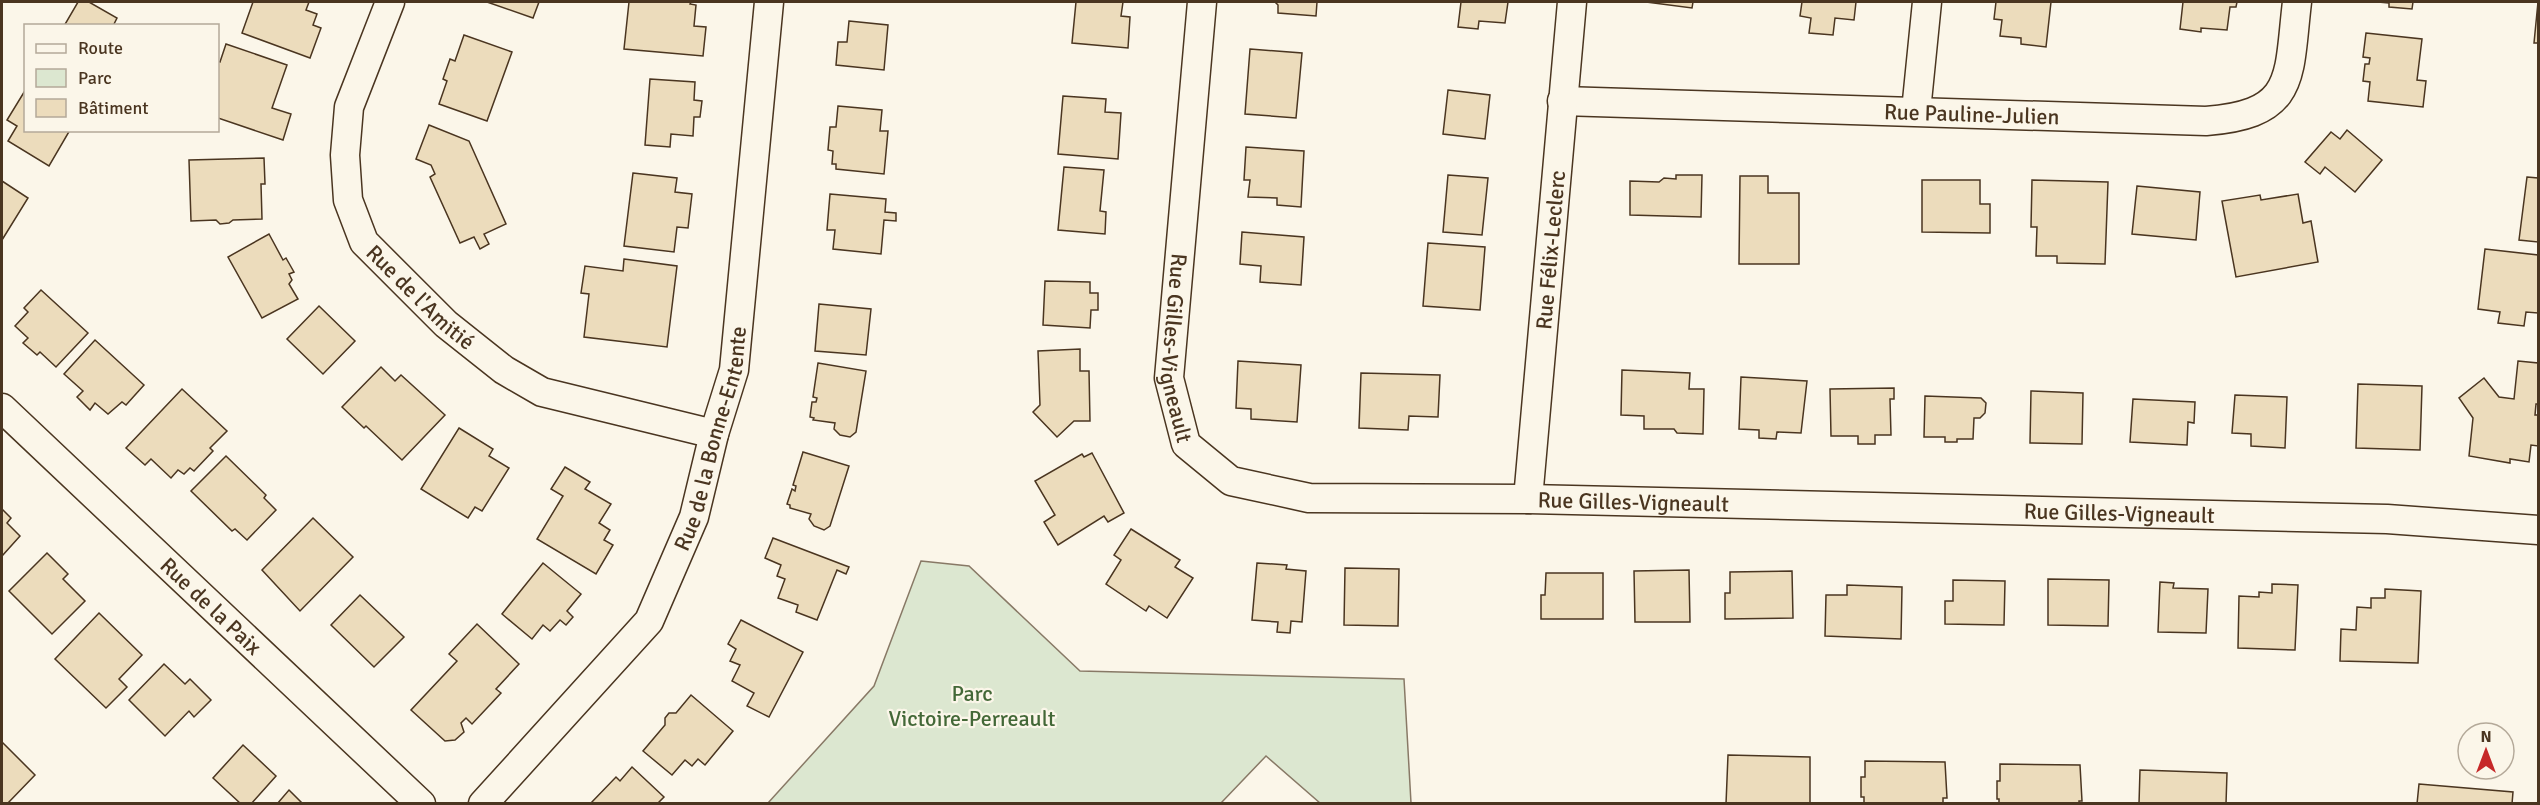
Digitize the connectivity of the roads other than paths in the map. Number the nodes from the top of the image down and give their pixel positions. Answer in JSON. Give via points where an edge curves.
{"nodes":[{"id":1,"x":390,"y":2,"type":"edge"},
{"id":2,"x":769,"y":2,"type":"edge"},
{"id":3,"x":1202,"y":2,"type":"edge"},
{"id":4,"x":1572,"y":2,"type":"edge"},
{"id":5,"x":1927,"y":2,"type":"edge"},
{"id":6,"x":2297,"y":2,"type":"edge"},
{"id":7,"x":1562,"y":101,"type":"junction"},
{"id":8,"x":1916,"y":111,"type":"junction"},
{"id":9,"x":2,"y":408,"type":"edge"},
{"id":10,"x":714,"y":434,"type":"junction"},
{"id":11,"x":1528,"y":499,"type":"junction"},
{"id":12,"x":2538,"y":530,"type":"edge"},
{"id":13,"x":421,"y":804,"type":"edge"},
{"id":14,"x":483,"y":804,"type":"edge"}],
"edges":[{"from":1,"to":10,"type":"street","name":"Rue de l'Amitié","via":[[349,107],[345,155],[348,200],[364,242],[446,324],[504,370],[542,392]]},
{"from":2,"to":10,"type":"street","name":"Rue de la Bonne-Entente","via":[[734,370]]},
{"from":3,"to":11,"type":"street","name":"Rue Gilles-Vigneault","via":[[1169,378],[1186,444],[1231,481],[1309,498]]},
{"from":4,"to":7,"type":"street","name":"Rue Félix-Leclerc"},
{"from":5,"to":8,"type":"street"},
{"from":6,"to":8,"type":"street","name":"Rue Pauline-Julien","via":[[2289,72],[2279,95],[2261,109],[2235,119]]},
{"from":7,"to":8,"type":"street","name":"Rue Pauline-Julien"},
{"from":7,"to":11,"type":"street","name":"Rue Félix-Leclerc"},
{"from":9,"to":13,"type":"street","name":"Rue de la Paix"},
{"from":10,"to":14,"type":"street","name":"Rue de la Bonne-Entente","via":[[694,517],[649,621]]},
{"from":11,"to":12,"type":"street","name":"Rue Gilles-Vigneault","via":[[2387,519]]}]}
